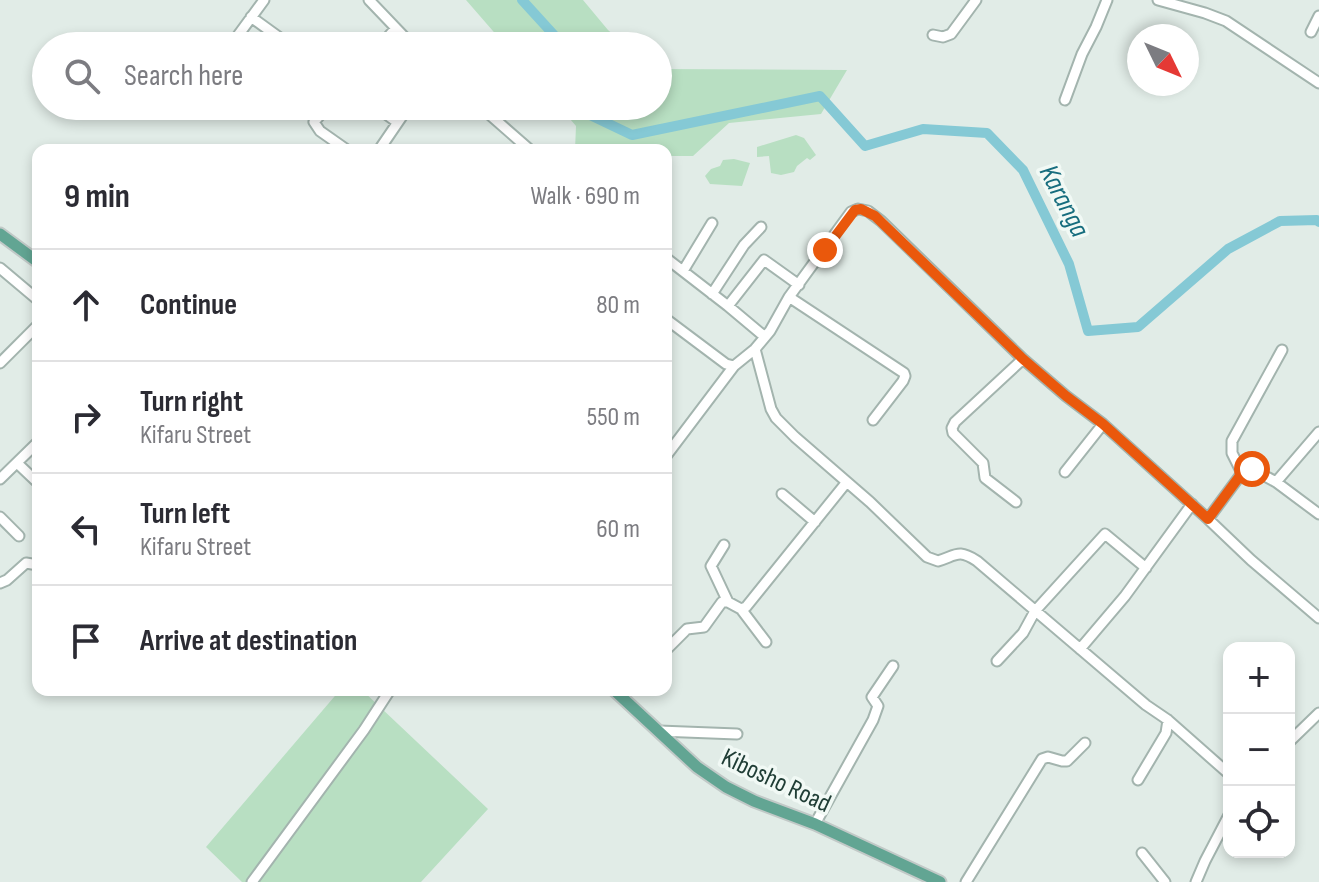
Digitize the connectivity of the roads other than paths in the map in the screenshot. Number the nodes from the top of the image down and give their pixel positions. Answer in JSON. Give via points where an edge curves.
{"nodes":[{"id":1,"x":264,"y":0,"type":"edge"},
{"id":2,"x":369,"y":0,"type":"edge"},
{"id":3,"x":976,"y":0,"type":"edge"},
{"id":4,"x":1107,"y":0,"type":"edge"},
{"id":5,"x":1158,"y":0,"type":"edge"},
{"id":6,"x":1319,"y":16,"type":"edge"},
{"id":7,"x":251,"y":17,"type":"junction"},
{"id":8,"x":396,"y":28,"type":"junction"},
{"id":9,"x":240,"y":32,"type":"edge"},
{"id":10,"x":272,"y":32,"type":"edge"},
{"id":11,"x":392,"y":32,"type":"edge"},
{"id":12,"x":400,"y":32,"type":"edge"},
{"id":13,"x":1311,"y":32,"type":"dead end"},
{"id":14,"x":933,"y":35,"type":"dead end"},
{"id":15,"x":1319,"y":83,"type":"edge"},
{"id":16,"x":1065,"y":100,"type":"dead end"},
{"id":17,"x":316,"y":120,"type":"edge"},
{"id":18,"x":394,"y":120,"type":"edge"},
{"id":19,"x":496,"y":120,"type":"edge"},
{"id":20,"x":397,"y":122,"type":"joint"},
{"id":21,"x":338,"y":144,"type":"edge"},
{"id":22,"x":385,"y":144,"type":"edge"},
{"id":23,"x":523,"y":144,"type":"edge"},
{"id":24,"x":712,"y":223,"type":"dead end"},
{"id":25,"x":761,"y":227,"type":"dead end"},
{"id":26,"x":0,"y":234,"type":"edge"},
{"id":27,"x":32,"y":258,"type":"edge"},
{"id":28,"x":672,"y":263,"type":"edge"},
{"id":29,"x":0,"y":268,"type":"edge"},
{"id":30,"x":683,"y":271,"type":"junction"},
{"id":31,"x":799,"y":285,"type":"junction"},
{"id":32,"x":712,"y":294,"type":"junction"},
{"id":33,"x":32,"y":295,"type":"edge"},
{"id":34,"x":789,"y":297,"type":"junction"},
{"id":35,"x":728,"y":306,"type":"junction"},
{"id":36,"x":672,"y":324,"type":"edge"},
{"id":37,"x":32,"y":331,"type":"edge"},
{"id":38,"x":765,"y":337,"type":"junction"},
{"id":39,"x":755,"y":349,"type":"junction"},
{"id":40,"x":1282,"y":350,"type":"dead end"},
{"id":41,"x":1023,"y":359,"type":"junction"},
{"id":42,"x":0,"y":363,"type":"edge"},
{"id":43,"x":734,"y":366,"type":"junction"},
{"id":44,"x":873,"y":420,"type":"dead end"},
{"id":45,"x":1103,"y":424,"type":"junction"},
{"id":46,"x":1319,"y":432,"type":"edge"},
{"id":47,"x":32,"y":448,"type":"edge"},
{"id":48,"x":672,"y":448,"type":"edge"},
{"id":49,"x":17,"y":463,"type":"junction"},
{"id":50,"x":1065,"y":472,"type":"dead end"},
{"id":51,"x":1242,"y":473,"type":"junction"},
{"id":52,"x":32,"y":477,"type":"edge"},
{"id":53,"x":0,"y":479,"type":"edge"},
{"id":54,"x":1276,"y":482,"type":"junction"},
{"id":55,"x":846,"y":483,"type":"junction"},
{"id":56,"x":782,"y":494,"type":"dead end"},
{"id":57,"x":1016,"y":502,"type":"dead end"},
{"id":58,"x":1192,"y":504,"type":"junction"},
{"id":59,"x":1319,"y":514,"type":"edge"},
{"id":60,"x":0,"y":517,"type":"edge"},
{"id":61,"x":1208,"y":519,"type":"junction"},
{"id":62,"x":815,"y":522,"type":"junction"},
{"id":63,"x":19,"y":536,"type":"dead end"},
{"id":64,"x":724,"y":545,"type":"dead end"},
{"id":65,"x":32,"y":564,"type":"edge"},
{"id":66,"x":1146,"y":568,"type":"junction"},
{"id":67,"x":0,"y":583,"type":"edge"},
{"id":68,"x":728,"y":602,"type":"junction"},
{"id":69,"x":741,"y":609,"type":"junction"},
{"id":70,"x":1035,"y":611,"type":"junction"},
{"id":71,"x":1319,"y":618,"type":"edge"},
{"id":72,"x":766,"y":642,"type":"dead end"},
{"id":73,"x":672,"y":644,"type":"edge"},
{"id":74,"x":1080,"y":649,"type":"junction"},
{"id":75,"x":997,"y":661,"type":"dead end"},
{"id":76,"x":893,"y":666,"type":"dead end"},
{"id":77,"x":386,"y":696,"type":"edge"},
{"id":78,"x":625,"y":696,"type":"edge"},
{"id":79,"x":1319,"y":713,"type":"edge"},
{"id":80,"x":1168,"y":720,"type":"junction"},
{"id":81,"x":659,"y":731,"type":"junction"},
{"id":82,"x":737,"y":734,"type":"dead end"},
{"id":83,"x":1295,"y":736,"type":"edge"},
{"id":84,"x":1085,"y":743,"type":"dead end"},
{"id":85,"x":1223,"y":769,"type":"edge"},
{"id":86,"x":1138,"y":780,"type":"dead end"},
{"id":87,"x":815,"y":824,"type":"junction"},
{"id":88,"x":1223,"y":826,"type":"edge"},
{"id":89,"x":1142,"y":853,"type":"dead end"},
{"id":90,"x":252,"y":882,"type":"edge"},
{"id":91,"x":940,"y":882,"type":"edge"},
{"id":92,"x":966,"y":882,"type":"edge"},
{"id":93,"x":1165,"y":882,"type":"edge"},
{"id":94,"x":1196,"y":882,"type":"edge"}],
"edges":[{"from":1,"to":7,"type":"street"},
{"from":2,"to":8,"type":"street"},
{"from":3,"to":14,"type":"street","via":[[951,34]]},
{"from":4,"to":16,"type":"street"},
{"from":5,"to":15,"type":"street","via":[[1226,21]]},
{"from":6,"to":13,"type":"street"},
{"from":7,"to":9,"type":"street"},
{"from":7,"to":10,"type":"street"},
{"from":8,"to":11,"type":"street"},
{"from":8,"to":12,"type":"street"},
{"from":17,"to":21,"type":"street","via":[[320,131]]},
{"from":18,"to":20,"type":"street"},
{"from":19,"to":23,"type":"street"},
{"from":20,"to":22,"type":"street"},
{"from":24,"to":30,"type":"street"},
{"from":25,"to":32,"type":"street"},
{"from":26,"to":27,"type":"main road"},
{"from":28,"to":30,"type":"street"},
{"from":29,"to":33,"type":"street"},
{"from":30,"to":32,"type":"street"},
{"from":31,"to":34,"type":"street"},
{"from":31,"to":35,"type":"street","via":[[764,260]]},
{"from":31,"to":41,"type":"street","via":[[851,212],[868,211]]},
{"from":32,"to":35,"type":"street"},
{"from":34,"to":38,"type":"street"},
{"from":34,"to":44,"type":"street","via":[[904,373]]},
{"from":35,"to":38,"type":"street"},
{"from":36,"to":43,"type":"street"},
{"from":37,"to":42,"type":"street"},
{"from":38,"to":39,"type":"street"},
{"from":39,"to":43,"type":"street"},
{"from":39,"to":55,"type":"street","via":[[773,414]]},
{"from":40,"to":51,"type":"street","via":[[1232,441]]},
{"from":41,"to":45,"type":"street"},
{"from":41,"to":57,"type":"street","via":[[952,428],[983,463],[985,478]]},
{"from":43,"to":48,"type":"street"},
{"from":45,"to":50,"type":"street"},
{"from":45,"to":58,"type":"street"},
{"from":46,"to":54,"type":"street"},
{"from":47,"to":49,"type":"street"},
{"from":49,"to":52,"type":"street"},
{"from":49,"to":53,"type":"street"},
{"from":51,"to":54,"type":"street","via":[[1252,469]]},
{"from":51,"to":61,"type":"street"},
{"from":54,"to":59,"type":"street"},
{"from":55,"to":62,"type":"street"},
{"from":55,"to":70,"type":"street","via":[[927,557],[938,561],[964,553]]},
{"from":56,"to":62,"type":"street"},
{"from":58,"to":61,"type":"street"},
{"from":58,"to":66,"type":"street"},
{"from":60,"to":63,"type":"street"},
{"from":61,"to":71,"type":"street"},
{"from":62,"to":69,"type":"street"},
{"from":64,"to":68,"type":"street","via":[[711,566]]},
{"from":65,"to":67,"type":"street"},
{"from":66,"to":70,"type":"street","via":[[1105,534]]},
{"from":66,"to":74,"type":"street"},
{"from":68,"to":69,"type":"street"},
{"from":68,"to":73,"type":"street","via":[[720,604],[704,627],[687,629]]},
{"from":69,"to":72,"type":"street"},
{"from":70,"to":74,"type":"street"},
{"from":70,"to":75,"type":"street"},
{"from":74,"to":80,"type":"street"},
{"from":76,"to":87,"type":"street","via":[[872,697],[878,706],[873,720]]},
{"from":77,"to":90,"type":"street"},
{"from":78,"to":81,"type":"main road","name":"Kibosho Road"},
{"from":79,"to":83,"type":"street"},
{"from":80,"to":85,"type":"street"},
{"from":80,"to":86,"type":"street","via":[[1166,733]]},
{"from":81,"to":82,"type":"street"},
{"from":81,"to":87,"type":"main road","name":"Kibosho Road","via":[[726,787]]},
{"from":84,"to":92,"type":"street","via":[[1067,761],[1042,759]]},
{"from":87,"to":91,"type":"main road","name":"Kibosho Road"},
{"from":88,"to":94,"type":"street"},
{"from":89,"to":93,"type":"street"}]}
